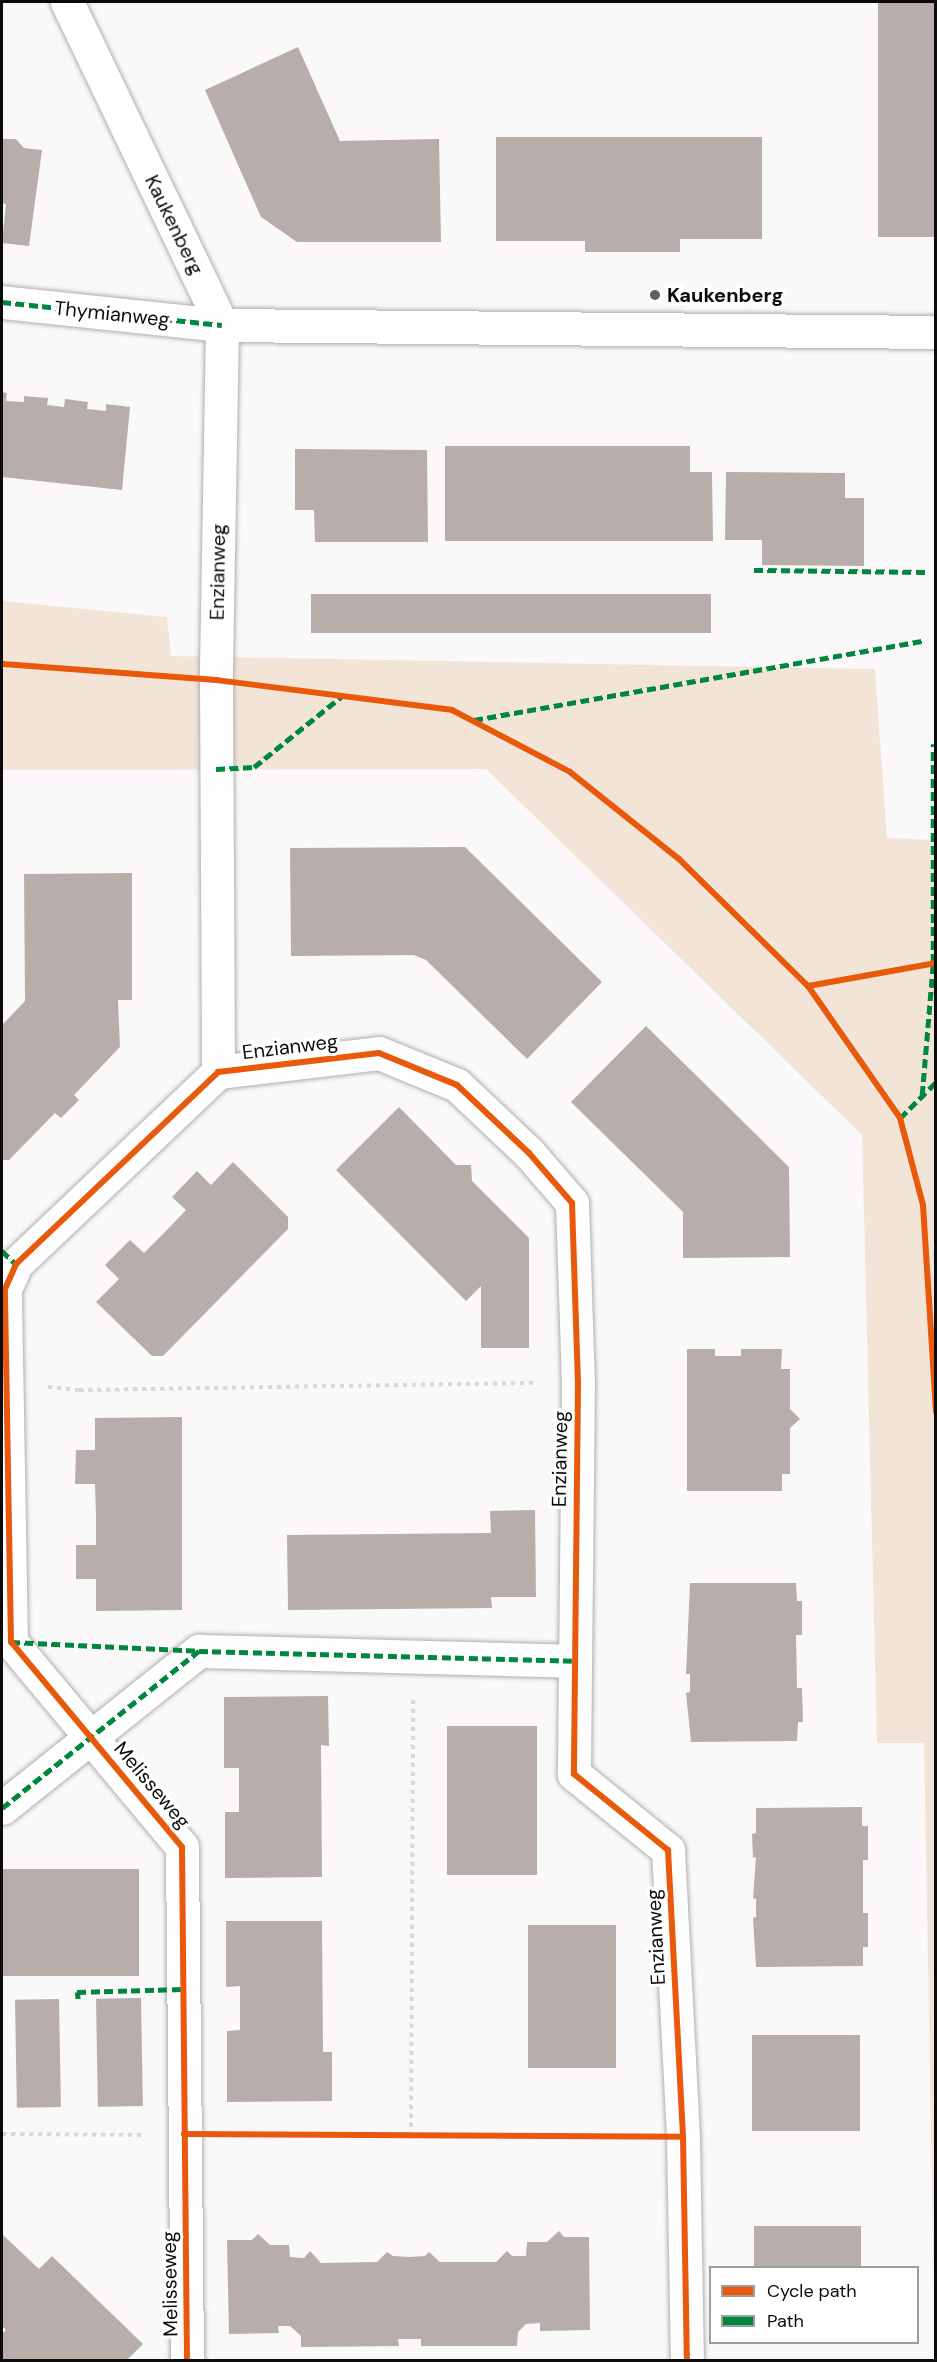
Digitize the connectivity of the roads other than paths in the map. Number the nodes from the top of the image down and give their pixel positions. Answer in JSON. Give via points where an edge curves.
{"nodes":[{"id":1,"x":67,"y":2,"type":"edge"},
{"id":2,"x":2,"y":303,"type":"edge"},
{"id":3,"x":222,"y":325,"type":"junction"},
{"id":4,"x":936,"y":332,"type":"edge"},
{"id":5,"x":218,"y":1072,"type":"junction"},
{"id":6,"x":9,"y":1257,"type":"edge"},
{"id":7,"x":574,"y":1661,"type":"junction"},
{"id":8,"x":91,"y":1737,"type":"junction"},
{"id":9,"x":2,"y":1808,"type":"edge"},
{"id":10,"x":187,"y":2361,"type":"edge"},
{"id":11,"x":687,"y":2361,"type":"edge"}],
"edges":[{"from":1,"to":3,"type":"street","name":"Kaukenberg"},
{"from":2,"to":3,"type":"street","name":"Thymianweg"},
{"from":3,"to":4,"type":"street"},
{"from":3,"to":5,"type":"street","name":"Enzianweg","via":[[216,680]]},
{"from":5,"to":6,"type":"street","name":"Enzianweg"},
{"from":5,"to":7,"type":"street","name":"Enzianweg","via":[[379,1053],[457,1085],[529,1152],[572,1203],[578,1383]]},
{"from":6,"to":8,"type":"street","name":"Melisseweg","via":[[5,1289],[10,1642]]},
{"from":7,"to":8,"type":"street","name":"Melisseweg","via":[[199,1651]]},
{"from":7,"to":11,"type":"street","name":"Enzianweg","via":[[574,1774],[668,1850],[684,2137]]},
{"from":8,"to":9,"type":"street","name":"Melisseweg"},
{"from":8,"to":10,"type":"street","name":"Melisseweg","via":[[182,1847]]}]}
